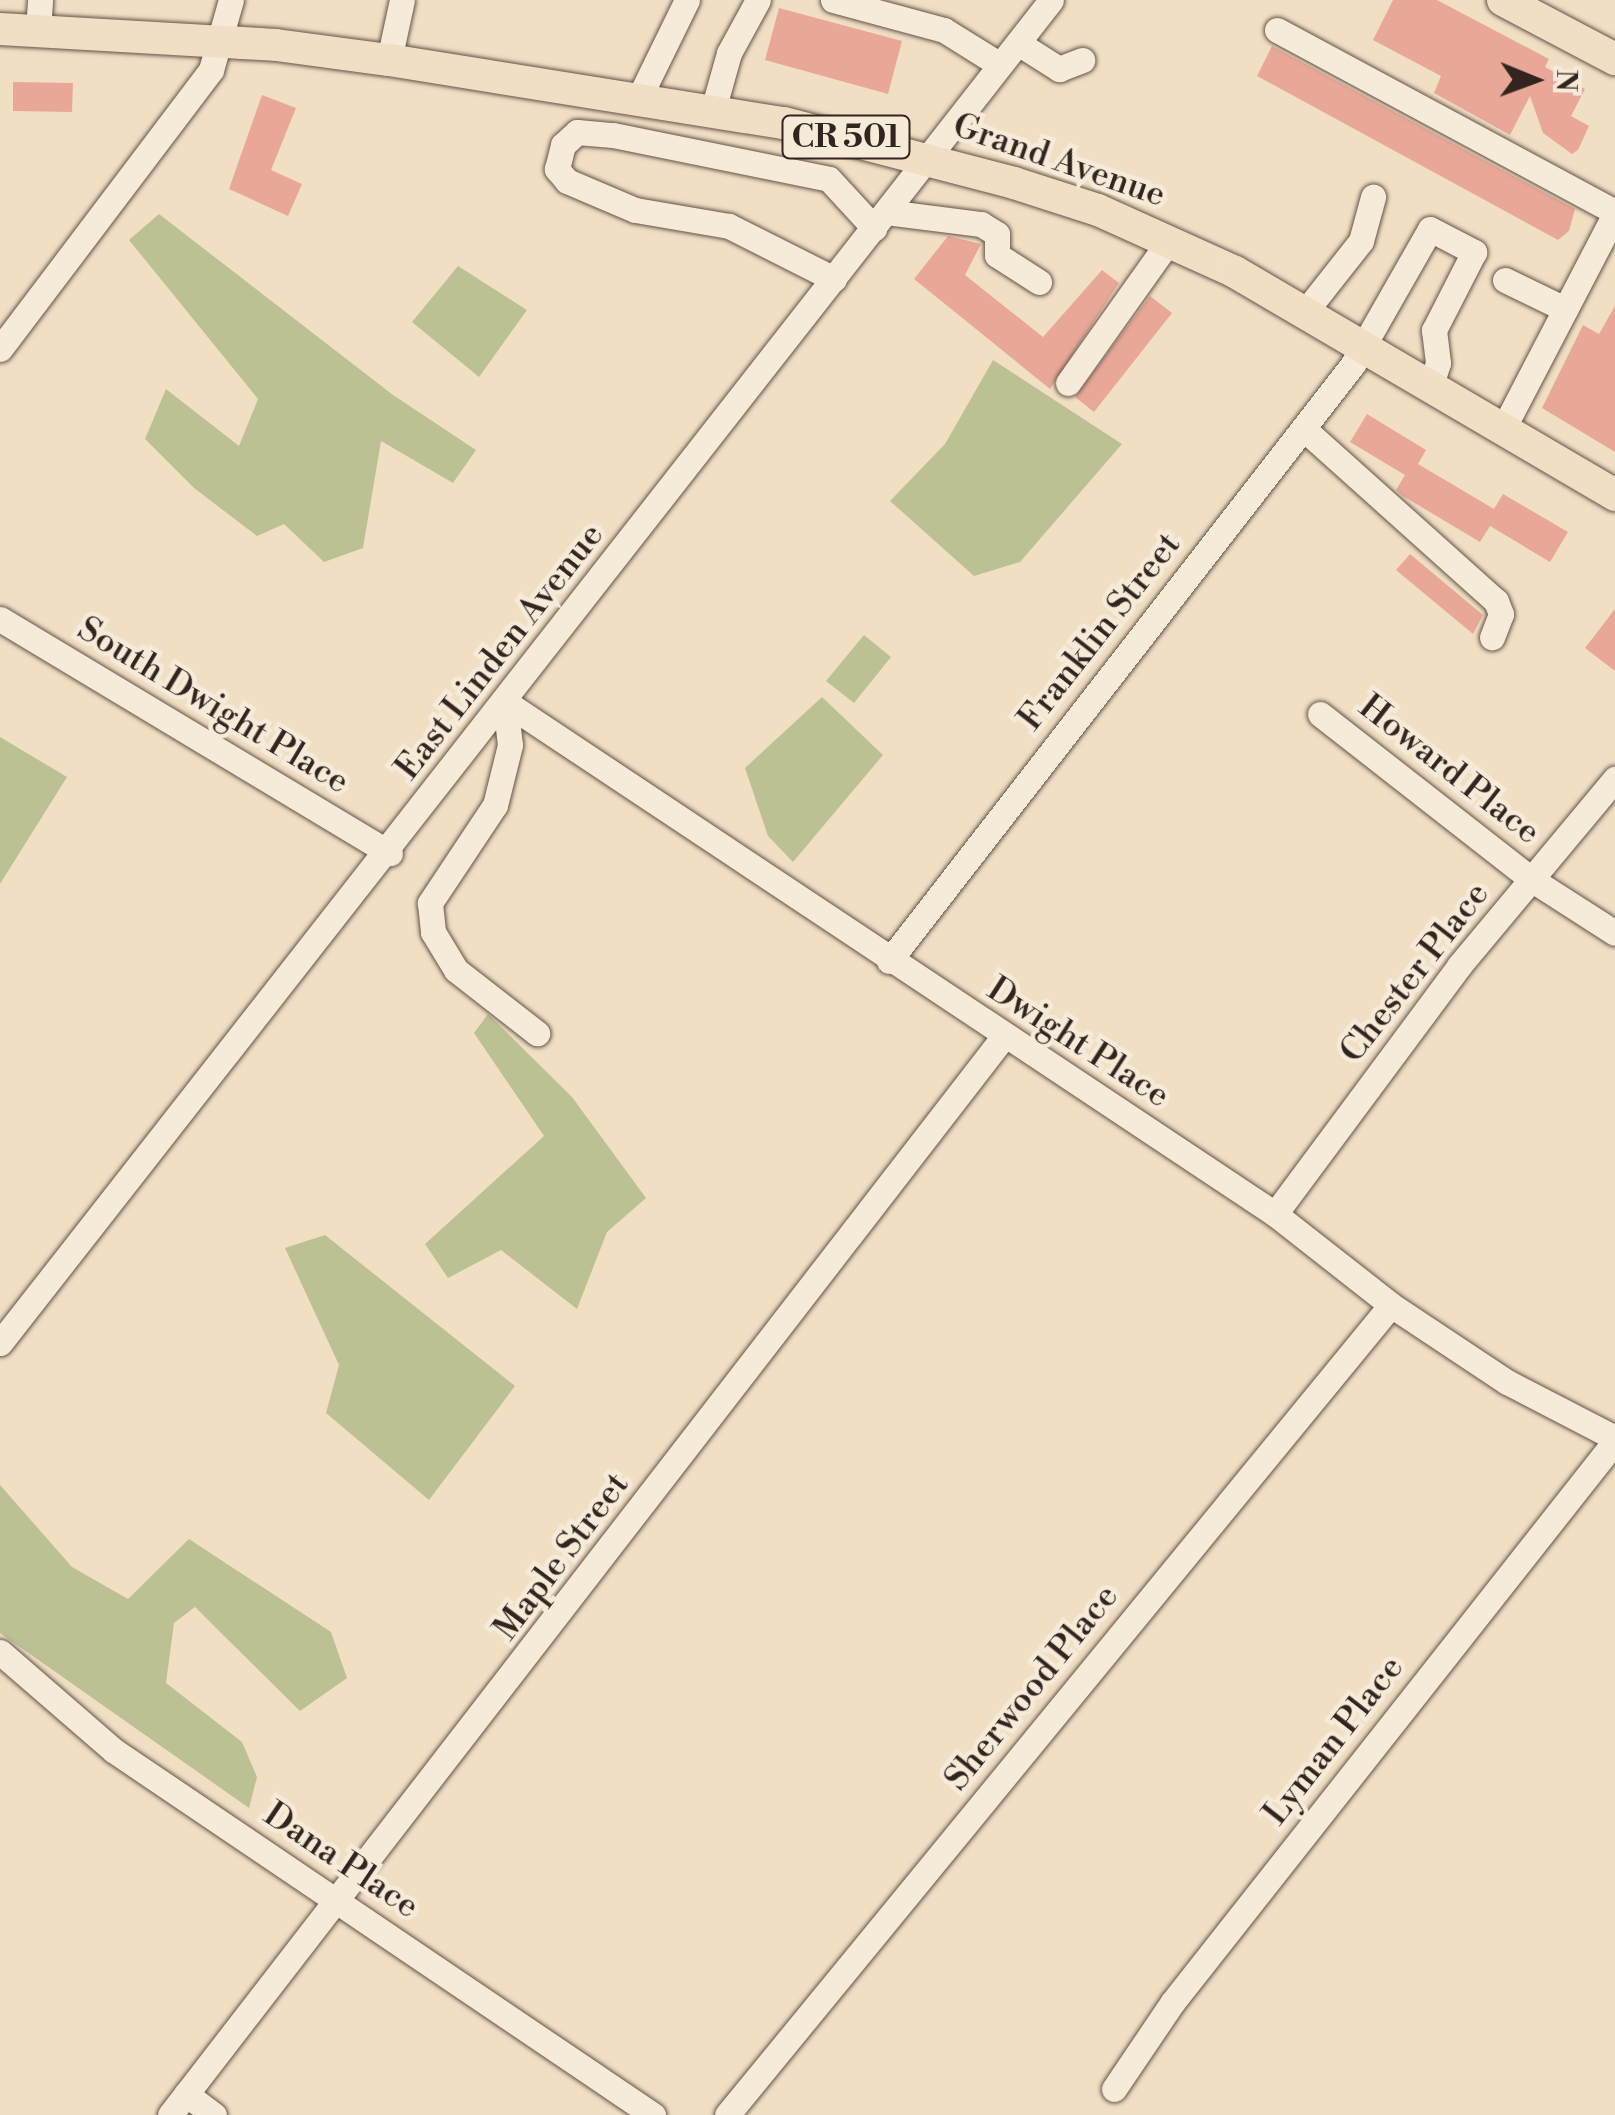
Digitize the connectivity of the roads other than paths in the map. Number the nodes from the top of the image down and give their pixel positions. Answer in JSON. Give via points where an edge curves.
{"nodes":[{"id":1,"x":231,"y":0,"type":"edge"},
{"id":2,"x":402,"y":0,"type":"edge"},
{"id":3,"x":687,"y":0,"type":"edge"},
{"id":4,"x":758,"y":0,"type":"edge"},
{"id":5,"x":833,"y":0,"type":"edge"},
{"id":6,"x":1052,"y":0,"type":"edge"},
{"id":7,"x":1503,"y":0,"type":"edge"},
{"id":8,"x":39,"y":15,"type":"edge"},
{"id":9,"x":0,"y":29,"type":"edge"},
{"id":10,"x":1277,"y":30,"type":"dead end"},
{"id":11,"x":224,"y":41,"type":"junction"},
{"id":12,"x":1018,"y":42,"type":"junction"},
{"id":13,"x":1615,"y":59,"type":"edge"},
{"id":14,"x":389,"y":60,"type":"junction"},
{"id":15,"x":1082,"y":60,"type":"dead end"},
{"id":16,"x":1000,"y":65,"type":"junction"},
{"id":17,"x":639,"y":98,"type":"junction"},
{"id":18,"x":713,"y":110,"type":"junction"},
{"id":19,"x":928,"y":159,"type":"junction"},
{"id":20,"x":1373,"y":197,"type":"dead end"},
{"id":21,"x":1615,"y":213,"type":"edge"},
{"id":22,"x":880,"y":220,"type":"junction"},
{"id":23,"x":1170,"y":240,"type":"junction"},
{"id":24,"x":1607,"y":249,"type":"edge"},
{"id":25,"x":834,"y":279,"type":"junction"},
{"id":26,"x":1505,"y":280,"type":"dead end"},
{"id":27,"x":1039,"y":282,"type":"dead end"},
{"id":28,"x":1566,"y":309,"type":"junction"},
{"id":29,"x":1306,"y":312,"type":"junction"},
{"id":30,"x":1366,"y":346,"type":"junction"},
{"id":31,"x":0,"y":349,"type":"edge"},
{"id":32,"x":1068,"y":383,"type":"dead end"},
{"id":33,"x":1431,"y":384,"type":"junction"},
{"id":34,"x":1504,"y":427,"type":"junction"},
{"id":35,"x":1304,"y":429,"type":"junction"},
{"id":36,"x":1615,"y":495,"type":"edge"},
{"id":37,"x":0,"y":620,"type":"edge"},
{"id":38,"x":1492,"y":637,"type":"dead end"},
{"id":39,"x":505,"y":702,"type":"junction"},
{"id":40,"x":1320,"y":714,"type":"dead end"},
{"id":41,"x":1615,"y":779,"type":"edge"},
{"id":42,"x":390,"y":853,"type":"junction"},
{"id":43,"x":1534,"y":880,"type":"junction"},
{"id":44,"x":1615,"y":933,"type":"edge"},
{"id":45,"x":890,"y":961,"type":"junction"},
{"id":46,"x":537,"y":1032,"type":"dead end"},
{"id":47,"x":1004,"y":1036,"type":"junction"},
{"id":48,"x":1275,"y":1214,"type":"junction"},
{"id":49,"x":1391,"y":1305,"type":"junction"},
{"id":50,"x":0,"y":1344,"type":"edge"},
{"id":51,"x":1615,"y":1440,"type":"edge"},
{"id":52,"x":0,"y":1652,"type":"edge"},
{"id":53,"x":338,"y":1901,"type":"junction"},
{"id":54,"x":1114,"y":2090,"type":"dead end"},
{"id":55,"x":186,"y":2094,"type":"junction"},
{"id":56,"x":170,"y":2115,"type":"edge"},
{"id":57,"x":214,"y":2115,"type":"edge"},
{"id":58,"x":653,"y":2115,"type":"edge"},
{"id":59,"x":726,"y":2115,"type":"edge"}],
"edges":[{"from":1,"to":11,"type":"street"},
{"from":2,"to":14,"type":"street"},
{"from":3,"to":17,"type":"street"},
{"from":4,"to":18,"type":"street","via":[[729,53]]},
{"from":5,"to":16,"type":"street","via":[[944,30]]},
{"from":6,"to":12,"type":"street","name":"East Linden Avenue"},
{"from":7,"to":13,"type":"main road"},
{"from":8,"to":9,"type":"main road","name":"Grand Avenue","number":"CR 501"},
{"from":8,"to":11,"type":"main road","name":"Grand Avenue","number":"CR 501"},
{"from":10,"to":21,"type":"street"},
{"from":11,"to":14,"type":"main road","name":"Grand Avenue","number":"CR 501"},
{"from":11,"to":31,"type":"street","via":[[211,70]]},
{"from":12,"to":15,"type":"street","via":[[1060,69]]},
{"from":12,"to":16,"type":"street","name":"East Linden Avenue"},
{"from":14,"to":17,"type":"main road","name":"Grand Avenue","number":"CR 501"},
{"from":16,"to":19,"type":"street","name":"East Linden Avenue"},
{"from":17,"to":18,"type":"main road","name":"Grand Avenue","number":"CR 501"},
{"from":18,"to":19,"type":"main road","name":"Grand Avenue","number":"CR 501"},
{"from":19,"to":22,"type":"street","name":"East Linden Avenue"},
{"from":19,"to":23,"type":"main road","name":"Grand Avenue","number":"CR 501","via":[[1098,210]]},
{"from":20,"to":29,"type":"street","via":[[1361,241]]},
{"from":21,"to":24,"type":"street"},
{"from":22,"to":25,"type":"street","name":"East Linden Avenue"},
{"from":22,"to":25,"type":"street","via":[[829,179],[614,135],[578,132],[562,145],[557,169],[567,180],[634,210],[729,226]]},
{"from":22,"to":27,"type":"street","via":[[981,224],[997,234],[997,255]]},
{"from":23,"to":29,"type":"main road","name":"Grand Avenue","number":"CR 501"},
{"from":23,"to":32,"type":"street"},
{"from":24,"to":28,"type":"street"},
{"from":25,"to":39,"type":"street","name":"East Linden Avenue"},
{"from":26,"to":28,"type":"street"},
{"from":28,"to":34,"type":"street"},
{"from":29,"to":30,"type":"main road","name":"Grand Avenue","number":"CR 501"},
{"from":30,"to":33,"type":"main road","name":"Grand Avenue","number":"CR 501"},
{"from":30,"to":33,"type":"street","name":"Franklin Street","via":[[1430,229],[1474,252],[1434,330],[1438,363]]},
{"from":30,"to":35,"type":"street","name":"Franklin Street"},
{"from":33,"to":34,"type":"main road","name":"Grand Avenue","number":"CR 501"},
{"from":34,"to":36,"type":"main road","name":"Grand Avenue","number":"CR 501"},
{"from":35,"to":38,"type":"street","via":[[1496,602],[1501,614]]},
{"from":35,"to":45,"type":"street","name":"Franklin Street"},
{"from":37,"to":42,"type":"street","name":"South Dwight Place"},
{"from":39,"to":42,"type":"street","name":"East Linden Avenue"},
{"from":39,"to":45,"type":"street","name":"Dwight Place"},
{"from":39,"to":46,"type":"street","via":[[510,745],[495,806],[430,903],[434,932],[456,970]]},
{"from":40,"to":43,"type":"street","name":"Howard Place"},
{"from":41,"to":43,"type":"street","name":"Chester Place"},
{"from":42,"to":50,"type":"street","name":"East Linden Avenue"},
{"from":43,"to":44,"type":"street","name":"Howard Place"},
{"from":43,"to":48,"type":"street","name":"Chester Place","via":[[1459,966]]},
{"from":45,"to":47,"type":"street","name":"Dwight Place"},
{"from":47,"to":48,"type":"street","name":"Dwight Place"},
{"from":47,"to":53,"type":"street","name":"Maple Street"},
{"from":48,"to":49,"type":"street","name":"Dwight Place"},
{"from":49,"to":51,"type":"street","name":"Dwight Place","via":[[1507,1382]]},
{"from":49,"to":59,"type":"street","name":"Sherwood Place"},
{"from":51,"to":54,"type":"street","name":"Lyman Place","via":[[1172,2003]]},
{"from":52,"to":53,"type":"street","name":"Dana Place","via":[[92,1735]]},
{"from":53,"to":55,"type":"street","name":"Maple Street"},
{"from":53,"to":58,"type":"street","name":"Dana Place"},
{"from":55,"to":56,"type":"street","name":"Maple Street"},
{"from":55,"to":57,"type":"street"}]}
